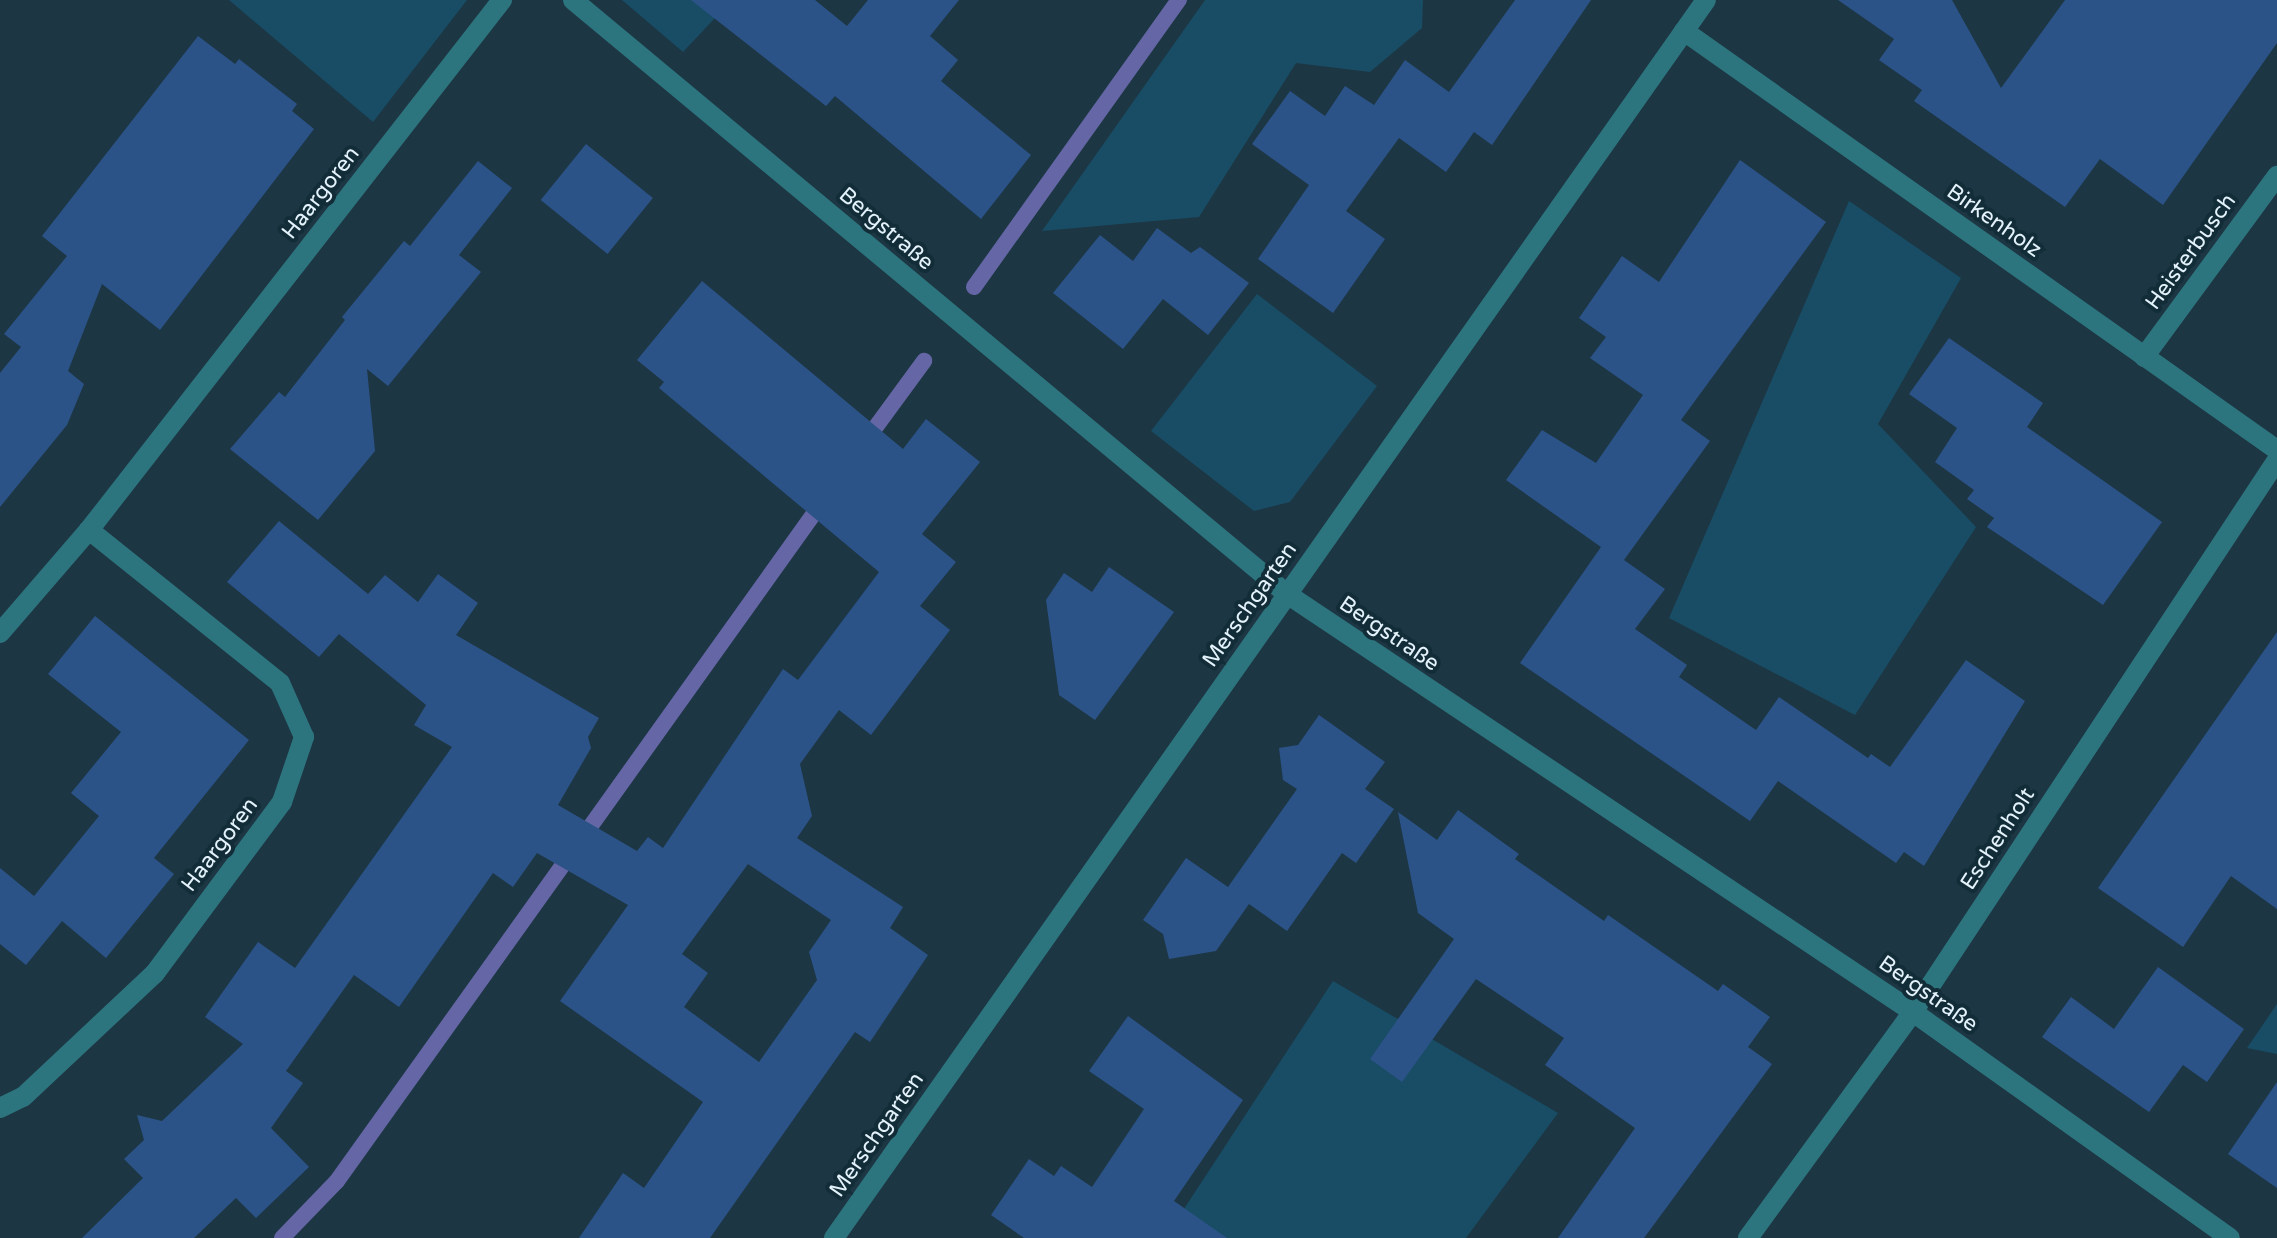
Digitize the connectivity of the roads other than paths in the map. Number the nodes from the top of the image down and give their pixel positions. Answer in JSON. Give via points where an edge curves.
{"nodes":[{"id":1,"x":502,"y":0,"type":"edge"},
{"id":2,"x":573,"y":0,"type":"edge"},
{"id":3,"x":1706,"y":0,"type":"edge"},
{"id":4,"x":1684,"y":31,"type":"junction"},
{"id":5,"x":2277,"y":176,"type":"edge"},
{"id":6,"x":2144,"y":357,"type":"junction"},
{"id":7,"x":2277,"y":450,"type":"edge"},
{"id":8,"x":2277,"y":460,"type":"edge"},
{"id":9,"x":89,"y":530,"type":"junction"},
{"id":10,"x":1287,"y":594,"type":"junction"},
{"id":11,"x":0,"y":633,"type":"edge"},
{"id":12,"x":1913,"y":1012,"type":"junction"},
{"id":13,"x":0,"y":1108,"type":"edge"},
{"id":14,"x":834,"y":1238,"type":"edge"},
{"id":15,"x":1748,"y":1238,"type":"edge"},
{"id":16,"x":2230,"y":1238,"type":"edge"}],
"edges":[{"from":1,"to":9,"type":"street","name":"Haargoren"},
{"from":2,"to":10,"type":"street","name":"Bergstraße"},
{"from":3,"to":4,"type":"street","name":"Merschgarten"},
{"from":4,"to":6,"type":"street","name":"Birkenholz"},
{"from":4,"to":10,"type":"street","name":"Merschgarten"},
{"from":5,"to":6,"type":"street","name":"Heisterbusch"},
{"from":6,"to":7,"type":"street","name":"Birkenholz"},
{"from":8,"to":12,"type":"street","name":"Eschenholt"},
{"from":9,"to":11,"type":"street","name":"Haargoren"},
{"from":9,"to":13,"type":"street","name":"Haargoren","via":[[280,683],[304,737],[282,802],[155,973],[23,1097]]},
{"from":10,"to":12,"type":"street","name":"Bergstraße"},
{"from":10,"to":14,"type":"street","name":"Merschgarten"},
{"from":12,"to":15,"type":"street","name":"Eschenholt"},
{"from":12,"to":16,"type":"street","name":"Bergstraße"}]}
